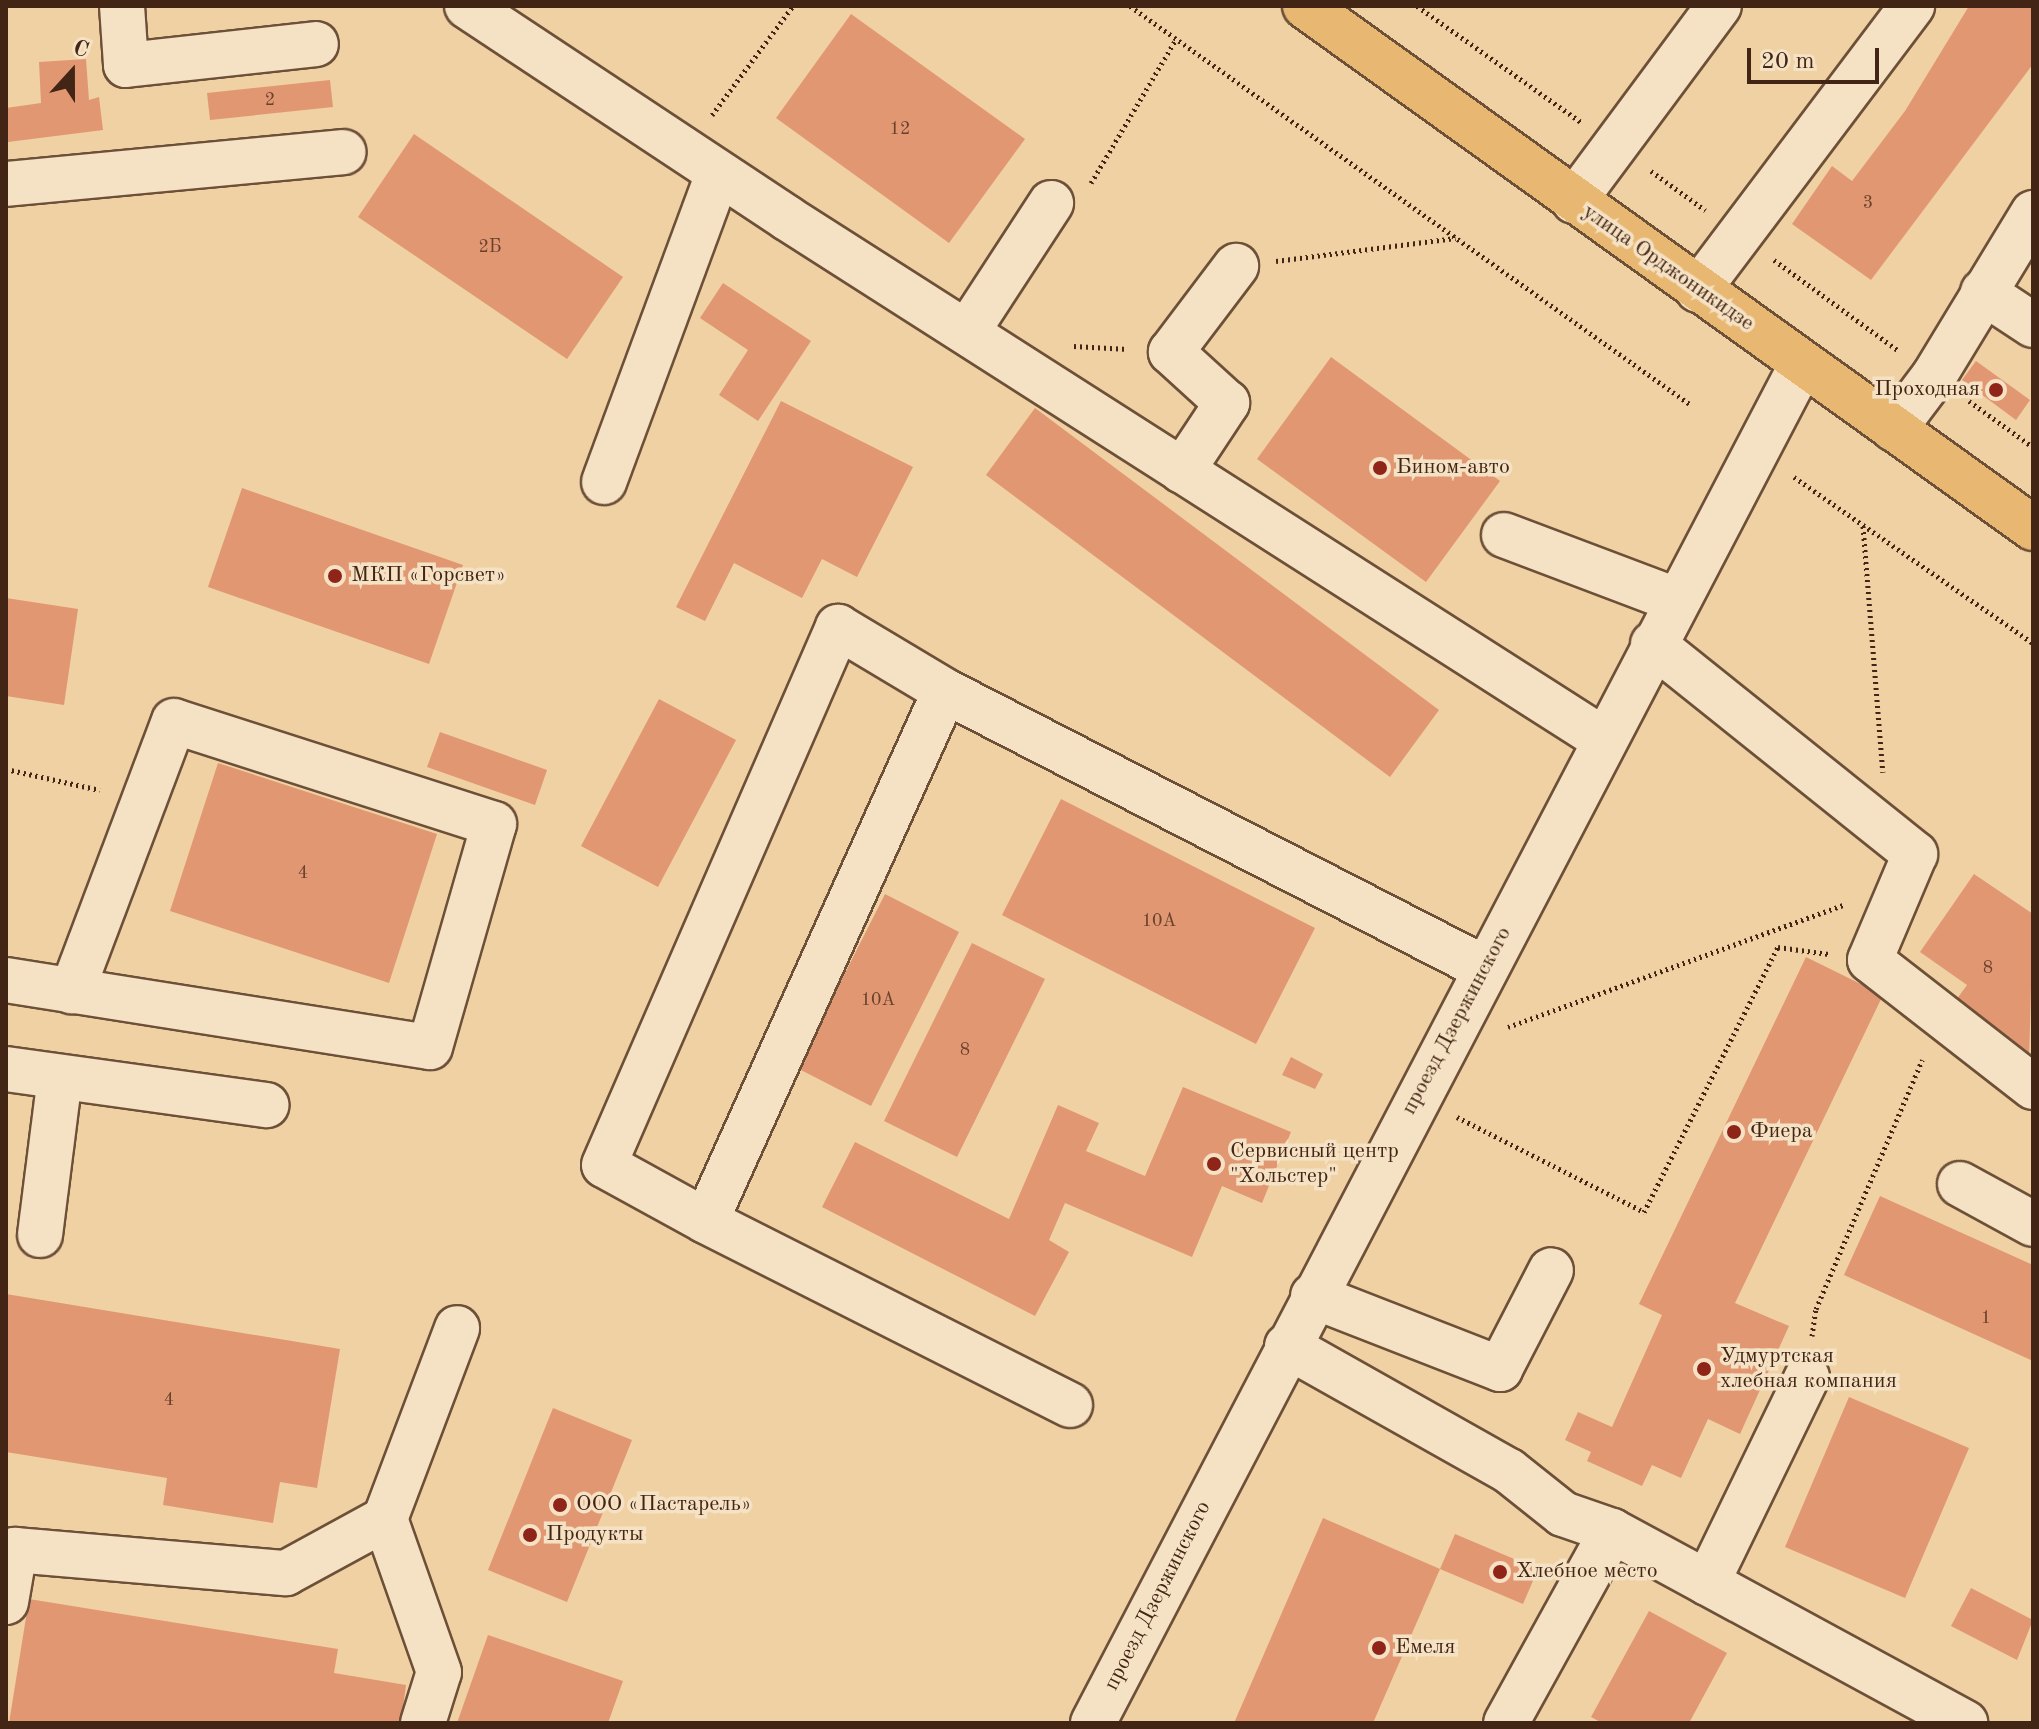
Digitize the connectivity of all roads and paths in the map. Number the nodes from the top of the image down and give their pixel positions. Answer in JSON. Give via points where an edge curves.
{"nodes":[{"id":1,"x":122,"y":6,"type":"edge"},
{"id":2,"x":467,"y":6,"type":"edge"},
{"id":3,"x":793,"y":6,"type":"edge"},
{"id":4,"x":1130,"y":6,"type":"edge"},
{"id":5,"x":1305,"y":6,"type":"edge"},
{"id":6,"x":1719,"y":6,"type":"edge"},
{"id":7,"x":1912,"y":6,"type":"edge"},
{"id":8,"x":1176,"y":39,"type":"junction"},
{"id":9,"x":316,"y":44,"type":"dead end"},
{"id":10,"x":343,"y":152,"type":"dead end"},
{"id":11,"x":702,"y":162,"type":"junction"},
{"id":12,"x":6,"y":184,"type":"edge"},
{"id":13,"x":1574,"y":201,"type":"junction"},
{"id":14,"x":1051,"y":203,"type":"joint"},
{"id":15,"x":2033,"y":213,"type":"edge"},
{"id":16,"x":1456,"y":238,"type":"junction"},
{"id":17,"x":1236,"y":266,"type":"joint"},
{"id":18,"x":1698,"y":290,"type":"junction"},
{"id":19,"x":1983,"y":292,"type":"junction"},
{"id":20,"x":2033,"y":325,"type":"edge"},
{"id":21,"x":967,"y":332,"type":"junction"},
{"id":22,"x":1802,"y":364,"type":"junction"},
{"id":23,"x":1691,"y":405,"type":"dead end"},
{"id":24,"x":1894,"y":429,"type":"junction"},
{"id":25,"x":1182,"y":471,"type":"junction"},
{"id":26,"x":1787,"y":472,"type":"dead end"},
{"id":27,"x":604,"y":482,"type":"dead end"},
{"id":28,"x":1863,"y":526,"type":"junction"},
{"id":29,"x":2033,"y":528,"type":"edge"},
{"id":30,"x":1504,"y":535,"type":"dead end"},
{"id":31,"x":1676,"y":600,"type":"junction"},
{"id":32,"x":2033,"y":643,"type":"edge"},
{"id":33,"x":1653,"y":644,"type":"junction"},
{"id":34,"x":945,"y":691,"type":"junction"},
{"id":35,"x":1603,"y":739,"type":"junction"},
{"id":36,"x":6,"y":769,"type":"edge"},
{"id":37,"x":144,"y":800,"type":"junction"},
{"id":38,"x":1888,"y":833,"type":"junction"},
{"id":39,"x":1902,"y":883,"type":"junction"},
{"id":40,"x":1870,"y":960,"type":"junction"},
{"id":41,"x":1484,"y":968,"type":"junction"},
{"id":42,"x":6,"y":980,"type":"edge"},
{"id":43,"x":72,"y":991,"type":"junction"},
{"id":44,"x":1507,"y":1027,"type":"dead end"},
{"id":45,"x":1922,"y":1060,"type":"dead end"},
{"id":46,"x":6,"y":1069,"type":"edge"},
{"id":47,"x":60,"y":1077,"type":"junction"},
{"id":48,"x":2033,"y":1087,"type":"edge"},
{"id":49,"x":1417,"y":1097,"type":"junction"},
{"id":50,"x":267,"y":1105,"type":"dead end"},
{"id":51,"x":1960,"y":1184,"type":"dead end"},
{"id":52,"x":706,"y":1221,"type":"junction"},
{"id":53,"x":2033,"y":1224,"type":"edge"},
{"id":54,"x":40,"y":1235,"type":"dead end"},
{"id":55,"x":1551,"y":1270,"type":"dead end"},
{"id":56,"x":1313,"y":1296,"type":"junction"},
{"id":57,"x":457,"y":1328,"type":"dead end"},
{"id":58,"x":1287,"y":1346,"type":"junction"},
{"id":59,"x":1807,"y":1377,"type":"joint"},
{"id":60,"x":1070,"y":1405,"type":"dead end"},
{"id":61,"x":385,"y":1519,"type":"junction"},
{"id":62,"x":1612,"y":1531,"type":"junction"},
{"id":63,"x":1707,"y":1583,"type":"junction"},
{"id":64,"x":6,"y":1602,"type":"edge"},
{"id":65,"x":423,"y":1723,"type":"edge"},
{"id":66,"x":1093,"y":1723,"type":"edge"},
{"id":67,"x":1506,"y":1723,"type":"edge"},
{"id":68,"x":1965,"y":1723,"type":"edge"}],
"edges":[{"from":1,"to":9,"type":"street","via":[[126,65]]},
{"from":2,"to":11,"type":"street"},
{"from":3,"to":11,"type":"path"},
{"from":4,"to":8,"type":"path"},
{"from":5,"to":13,"type":"main road","name":"улица Орджоникидзе"},
{"from":6,"to":13,"type":"street"},
{"from":7,"to":18,"type":"street"},
{"from":8,"to":14,"type":"path","via":[[1080,202]]},
{"from":8,"to":16,"type":"path"},
{"from":10,"to":12,"type":"street"},
{"from":11,"to":21,"type":"street"},
{"from":11,"to":27,"type":"street"},
{"from":13,"to":18,"type":"main road","name":"улица Орджоникидзе"},
{"from":14,"to":21,"type":"street"},
{"from":15,"to":19,"type":"street"},
{"from":16,"to":17,"type":"path"},
{"from":16,"to":23,"type":"path"},
{"from":17,"to":25,"type":"street","via":[[1171,352],[1227,403]]},
{"from":18,"to":22,"type":"main road","name":"улица Орджоникидзе"},
{"from":19,"to":20,"type":"street"},
{"from":19,"to":24,"type":"street","via":[[1934,376]]},
{"from":21,"to":25,"type":"street"},
{"from":22,"to":24,"type":"main road","name":"улица Орджоникидзе"},
{"from":22,"to":31,"type":"street","name":"проезд Дзержинского"},
{"from":24,"to":29,"type":"main road","name":"улица Орджоникидзе"},
{"from":25,"to":35,"type":"street"},
{"from":26,"to":28,"type":"path"},
{"from":28,"to":32,"type":"path"},
{"from":28,"to":38,"type":"path"},
{"from":30,"to":31,"type":"street"},
{"from":31,"to":33,"type":"street","name":"проезд Дзержинского"},
{"from":33,"to":35,"type":"street","name":"проезд Дзержинского"},
{"from":33,"to":38,"type":"street"},
{"from":34,"to":41,"type":"street"},
{"from":34,"to":52,"type":"street"},
{"from":34,"to":52,"type":"street","via":[[838,627],[604,1165]]},
{"from":35,"to":41,"type":"street","name":"проезд Дзержинского"},
{"from":36,"to":37,"type":"path"},
{"from":37,"to":43,"type":"street"},
{"from":37,"to":43,"type":"street","via":[[174,721],[494,824],[430,1047]]},
{"from":38,"to":39,"type":"street","via":[[1915,854]]},
{"from":39,"to":40,"type":"street"},
{"from":39,"to":44,"type":"path"},
{"from":40,"to":48,"type":"street"},
{"from":40,"to":49,"type":"path","via":[[1778,947],[1644,1212]]},
{"from":41,"to":49,"type":"street","name":"проезд Дзержинского"},
{"from":42,"to":43,"type":"street"},
{"from":45,"to":59,"type":"path","via":[[1816,1309]]},
{"from":46,"to":47,"type":"street"},
{"from":47,"to":50,"type":"street"},
{"from":47,"to":54,"type":"street"},
{"from":49,"to":56,"type":"street","name":"проезд Дзержинского"},
{"from":51,"to":53,"type":"street"},
{"from":52,"to":60,"type":"street"},
{"from":55,"to":56,"type":"street","via":[[1500,1369]]},
{"from":56,"to":58,"type":"street","name":"проезд Дзержинского"},
{"from":57,"to":61,"type":"street"},
{"from":58,"to":62,"type":"street","via":[[1509,1471],[1563,1514]]},
{"from":58,"to":66,"type":"street","name":"проезд Дзержинского"},
{"from":59,"to":63,"type":"street"},
{"from":61,"to":64,"type":"street","via":[[286,1573],[15,1550]]},
{"from":61,"to":65,"type":"street","via":[[439,1672]]},
{"from":62,"to":63,"type":"street"},
{"from":62,"to":67,"type":"street"},
{"from":63,"to":68,"type":"street"}]}
